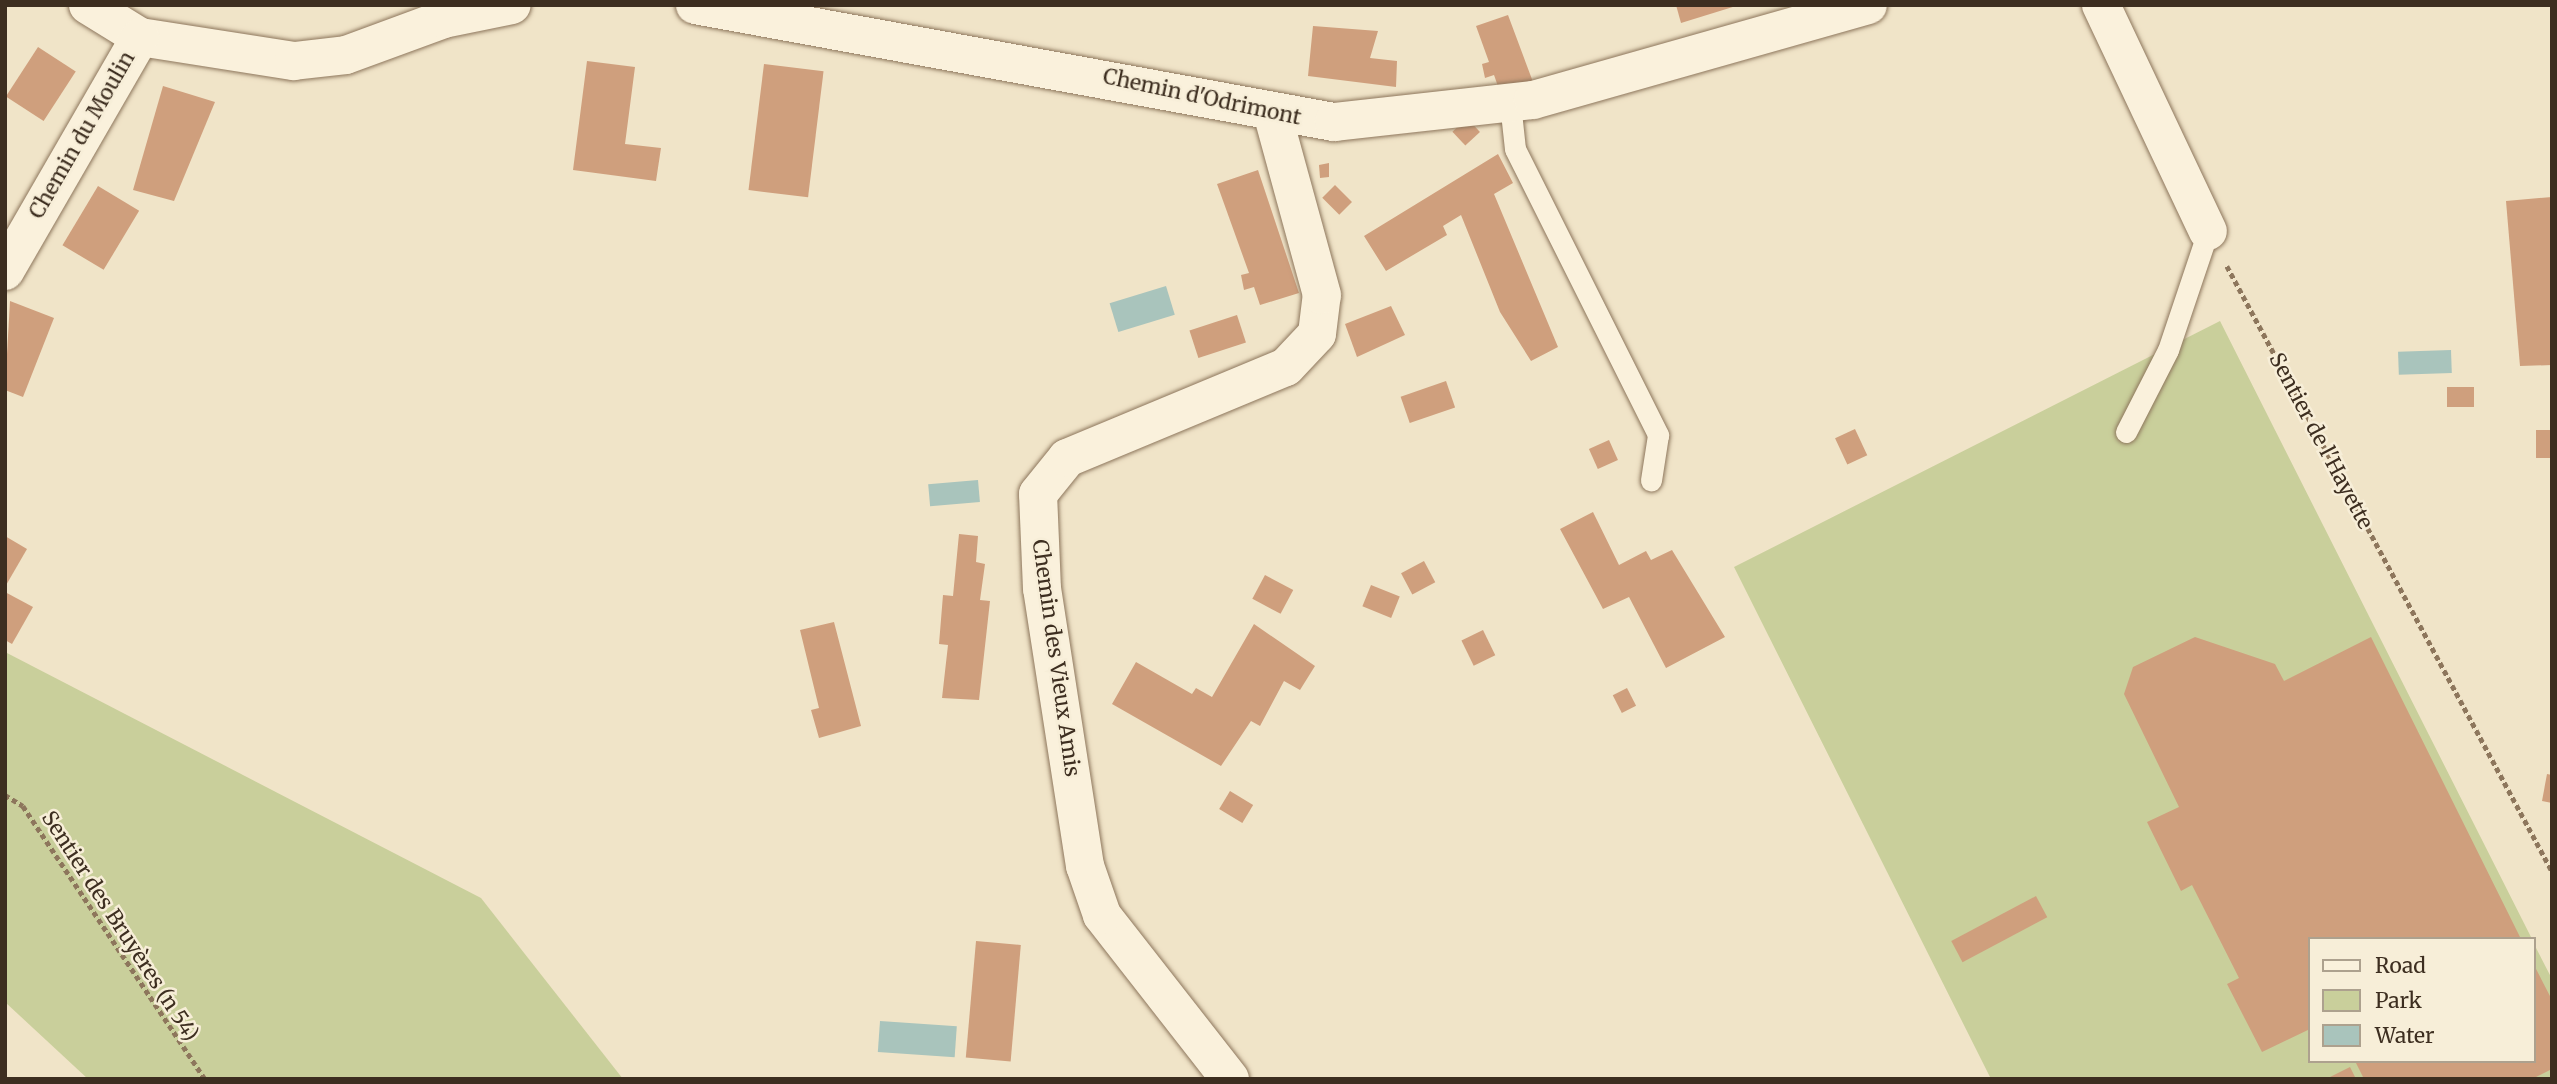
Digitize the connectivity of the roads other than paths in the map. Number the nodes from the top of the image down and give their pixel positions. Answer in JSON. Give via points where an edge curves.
{"nodes":[{"id":1,"x":88,"y":5,"type":"edge"},
{"id":2,"x":512,"y":5,"type":"edge"},
{"id":3,"x":695,"y":5,"type":"edge"},
{"id":4,"x":1868,"y":5,"type":"edge"},
{"id":5,"x":2101,"y":5,"type":"edge"},
{"id":6,"x":140,"y":37,"type":"junction"},
{"id":7,"x":1510,"y":103,"type":"junction"},
{"id":8,"x":1273,"y":116,"type":"junction"},
{"id":9,"x":2208,"y":231,"type":"joint"},
{"id":10,"x":5,"y":271,"type":"edge"},
{"id":11,"x":2126,"y":432,"type":"dead end"},
{"id":12,"x":1651,"y":480,"type":"dead end"},
{"id":13,"x":1230,"y":1079,"type":"edge"}],
"edges":[{"from":1,"to":6,"type":"street"},
{"from":2,"to":6,"type":"street","via":[[444,19],[346,55],[293,61]]},
{"from":3,"to":8,"type":"street","name":"Chemin d'Odrimont","via":[[1133,82]]},
{"from":4,"to":7,"type":"street","name":"Chemin d'Odrimont"},
{"from":5,"to":9,"type":"street"},
{"from":6,"to":10,"type":"street","name":"Chemin du Moulin"},
{"from":7,"to":8,"type":"street","name":"Chemin d'Odrimont","via":[[1334,122]]},
{"from":7,"to":12,"type":"lane","via":[[1515,149],[1658,435]]},
{"from":8,"to":13,"type":"street","name":"Chemin des Vieux Amis","via":[[1322,295],[1317,334],[1286,367],[1067,458],[1038,494],[1042,589],[1085,866],[1102,915]]},
{"from":9,"to":11,"type":"lane","via":[[2168,350]]}]}
